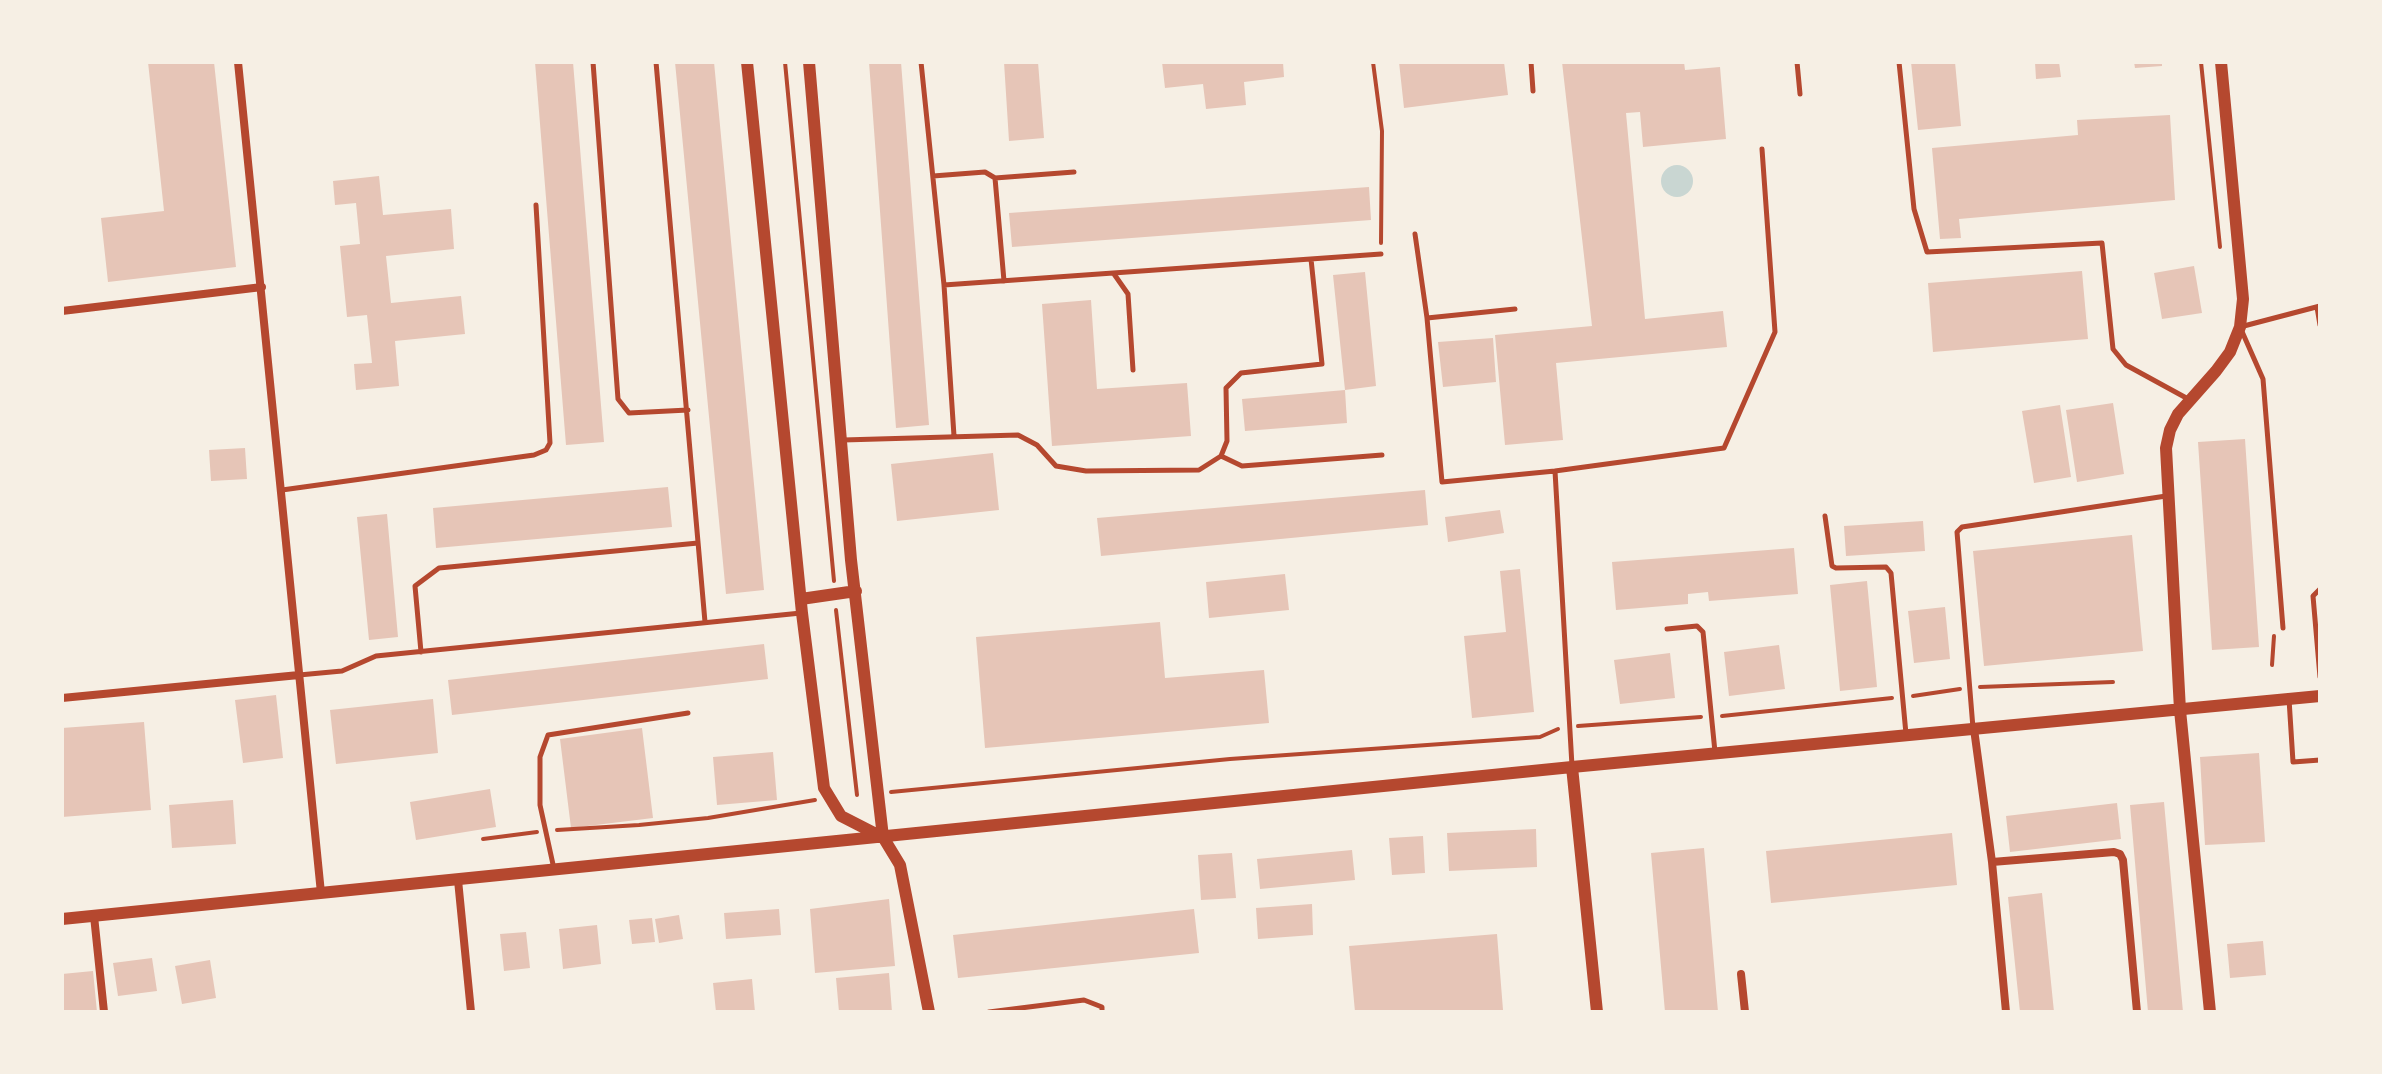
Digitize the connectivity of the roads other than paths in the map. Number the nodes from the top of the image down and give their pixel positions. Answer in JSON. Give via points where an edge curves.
{"nodes":[{"id":1,"x":238,"y":62,"type":"edge"},
{"id":2,"x":593,"y":62,"type":"edge"},
{"id":3,"x":656,"y":62,"type":"edge"},
{"id":4,"x":747,"y":62,"type":"edge"},
{"id":5,"x":809,"y":62,"type":"edge"},
{"id":6,"x":921,"y":62,"type":"edge"},
{"id":7,"x":1531,"y":62,"type":"edge"},
{"id":8,"x":1797,"y":62,"type":"edge"},
{"id":9,"x":1899,"y":62,"type":"edge"},
{"id":10,"x":2221,"y":62,"type":"edge"},
{"id":11,"x":1533,"y":91,"type":"dead end"},
{"id":12,"x":1800,"y":94,"type":"dead end"},
{"id":13,"x":1762,"y":149,"type":"dead end"},
{"id":14,"x":1074,"y":172,"type":"dead end"},
{"id":15,"x":933,"y":176,"type":"junction"},
{"id":16,"x":995,"y":178,"type":"junction"},
{"id":17,"x":536,"y":205,"type":"dead end"},
{"id":18,"x":1415,"y":234,"type":"dead end"},
{"id":19,"x":1381,"y":254,"type":"road end"},
{"id":20,"x":1311,"y":259,"type":"junction"},
{"id":21,"x":1114,"y":273,"type":"junction"},
{"id":22,"x":1004,"y":281,"type":"junction"},
{"id":23,"x":944,"y":285,"type":"junction"},
{"id":24,"x":262,"y":287,"type":"junction"},
{"id":25,"x":62,"y":299,"type":"edge"},
{"id":26,"x":2319,"y":306,"type":"edge"},
{"id":27,"x":1515,"y":309,"type":"dead end"},
{"id":28,"x":63,"y":311,"type":"edge"},
{"id":29,"x":1427,"y":318,"type":"junction"},
{"id":30,"x":2320,"y":325,"type":"edge"},
{"id":31,"x":2240,"y":327,"type":"junction"},
{"id":32,"x":1133,"y":370,"type":"dead end"},
{"id":33,"x":2191,"y":401,"type":"junction"},
{"id":34,"x":688,"y":410,"type":"junction"},
{"id":35,"x":954,"y":436,"type":"junction"},
{"id":36,"x":842,"y":440,"type":"junction"},
{"id":37,"x":1382,"y":455,"type":"dead end"},
{"id":38,"x":1221,"y":456,"type":"junction"},
{"id":39,"x":1555,"y":471,"type":"junction"},
{"id":40,"x":282,"y":490,"type":"junction"},
{"id":41,"x":2168,"y":496,"type":"junction"},
{"id":42,"x":1825,"y":516,"type":"dead end"},
{"id":43,"x":698,"y":543,"type":"junction"},
{"id":44,"x":2320,"y":589,"type":"edge"},
{"id":45,"x":856,"y":591,"type":"junction"},
{"id":46,"x":802,"y":606,"type":"junction"},
{"id":47,"x":705,"y":622,"type":"junction"},
{"id":48,"x":2283,"y":628,"type":"road end"},
{"id":49,"x":1667,"y":629,"type":"dead end"},
{"id":50,"x":421,"y":652,"type":"junction"},
{"id":51,"x":299,"y":675,"type":"junction"},
{"id":52,"x":2320,"y":677,"type":"edge"},
{"id":53,"x":2320,"y":696,"type":"edge"},
{"id":54,"x":62,"y":698,"type":"edge"},
{"id":55,"x":2289,"y":699,"type":"junction"},
{"id":56,"x":2180,"y":710,"type":"junction"},
{"id":57,"x":688,"y":713,"type":"dead end"},
{"id":58,"x":1974,"y":729,"type":"junction"},
{"id":59,"x":1906,"y":735,"type":"junction"},
{"id":60,"x":1715,"y":753,"type":"junction"},
{"id":61,"x":2320,"y":760,"type":"edge"},
{"id":62,"x":1572,"y":767,"type":"junction"},
{"id":63,"x":883,"y":837,"type":"junction"},
{"id":64,"x":1992,"y":862,"type":"junction"},
{"id":65,"x":554,"y":870,"type":"junction"},
{"id":66,"x":458,"y":880,"type":"junction"},
{"id":67,"x":321,"y":893,"type":"junction"},
{"id":68,"x":94,"y":916,"type":"junction"},
{"id":69,"x":62,"y":919,"type":"edge"},
{"id":70,"x":1741,"y":974,"type":"dead end"},
{"id":71,"x":104,"y":1012,"type":"edge"},
{"id":72,"x":471,"y":1012,"type":"edge"},
{"id":73,"x":929,"y":1012,"type":"edge"},
{"id":74,"x":989,"y":1012,"type":"edge"},
{"id":75,"x":1102,"y":1012,"type":"edge"},
{"id":76,"x":1597,"y":1012,"type":"edge"},
{"id":77,"x":1745,"y":1012,"type":"edge"},
{"id":78,"x":2006,"y":1012,"type":"edge"},
{"id":79,"x":2137,"y":1012,"type":"edge"},
{"id":80,"x":2210,"y":1012,"type":"edge"}],
"edges":[{"from":1,"to":24,"type":"street"},
{"from":2,"to":34,"type":"lane","via":[[618,399],[629,413]]},
{"from":3,"to":34,"type":"lane"},
{"from":4,"to":46,"type":"street"},
{"from":5,"to":36,"type":"street"},
{"from":6,"to":15,"type":"lane"},
{"from":7,"to":11,"type":"lane"},
{"from":8,"to":12,"type":"lane"},
{"from":9,"to":33,"type":"lane","via":[[1914,209],[1927,252],[2102,243],[2113,349],[2126,365]]},
{"from":10,"to":31,"type":"street","via":[[2243,299]]},
{"from":13,"to":39,"type":"lane","via":[[1775,332],[1724,448]]},
{"from":14,"to":16,"type":"lane"},
{"from":15,"to":16,"type":"lane","via":[[985,172]]},
{"from":15,"to":23,"type":"lane"},
{"from":16,"to":22,"type":"lane"},
{"from":17,"to":40,"type":"lane","via":[[550,443],[546,450]]},
{"from":18,"to":29,"type":"lane"},
{"from":19,"to":20,"type":"lane"},
{"from":20,"to":21,"type":"lane"},
{"from":20,"to":38,"type":"lane","via":[[1322,364],[1241,373],[1226,388],[1227,441]]},
{"from":21,"to":22,"type":"lane"},
{"from":21,"to":32,"type":"lane","via":[[1128,294]]},
{"from":22,"to":23,"type":"lane"},
{"from":23,"to":35,"type":"lane"},
{"from":24,"to":28,"type":"street"},
{"from":24,"to":40,"type":"street"},
{"from":25,"to":28,"type":"street"},
{"from":26,"to":30,"type":"lane"},
{"from":26,"to":31,"type":"lane"},
{"from":27,"to":29,"type":"lane"},
{"from":29,"to":39,"type":"lane","via":[[1442,482]]},
{"from":31,"to":33,"type":"street","via":[[2230,352]]},
{"from":31,"to":48,"type":"lane","via":[[2263,379]]},
{"from":33,"to":41,"type":"street","via":[[2170,430]]},
{"from":34,"to":43,"type":"lane"},
{"from":35,"to":36,"type":"lane"},
{"from":35,"to":38,"type":"lane","via":[[1018,435],[1037,445],[1056,466],[1086,471],[1199,470]]},
{"from":36,"to":45,"type":"street"},
{"from":37,"to":38,"type":"lane","via":[[1242,466]]},
{"from":39,"to":62,"type":"lane"},
{"from":40,"to":51,"type":"street"},
{"from":41,"to":56,"type":"street"},
{"from":41,"to":58,"type":"lane","via":[[1962,527],[1956,538]]},
{"from":42,"to":59,"type":"lane","via":[[1832,566],[1886,567],[1891,573]]},
{"from":43,"to":47,"type":"lane"},
{"from":43,"to":50,"type":"lane","via":[[439,568],[415,586]]},
{"from":44,"to":52,"type":"lane","via":[[2313,596]]},
{"from":45,"to":46,"type":"street"},
{"from":45,"to":63,"type":"street"},
{"from":46,"to":47,"type":"lane"},
{"from":46,"to":63,"type":"street","via":[[824,788],[841,816]]},
{"from":47,"to":50,"type":"lane"},
{"from":49,"to":60,"type":"lane","via":[[1697,626],[1703,632]]},
{"from":50,"to":51,"type":"lane","via":[[376,656],[342,671]]},
{"from":51,"to":54,"type":"street"},
{"from":51,"to":67,"type":"street"},
{"from":53,"to":55,"type":"street"},
{"from":55,"to":56,"type":"street"},
{"from":55,"to":61,"type":"lane","via":[[2293,762]]},
{"from":56,"to":58,"type":"street"},
{"from":56,"to":80,"type":"street"},
{"from":57,"to":65,"type":"lane","via":[[548,735],[540,757],[540,805]]},
{"from":58,"to":59,"type":"street"},
{"from":58,"to":64,"type":"street"},
{"from":59,"to":60,"type":"street"},
{"from":60,"to":62,"type":"street"},
{"from":62,"to":63,"type":"street"},
{"from":62,"to":76,"type":"street"},
{"from":63,"to":65,"type":"street"},
{"from":63,"to":73,"type":"street","via":[[900,865]]},
{"from":64,"to":78,"type":"street"},
{"from":64,"to":79,"type":"street","via":[[2120,854]]},
{"from":65,"to":66,"type":"street"},
{"from":66,"to":67,"type":"street"},
{"from":66,"to":72,"type":"street"},
{"from":67,"to":68,"type":"street"},
{"from":68,"to":69,"type":"street"},
{"from":68,"to":71,"type":"street"},
{"from":70,"to":77,"type":"street"},
{"from":74,"to":75,"type":"lane","via":[[1084,1000],[1102,1007]]}]}
